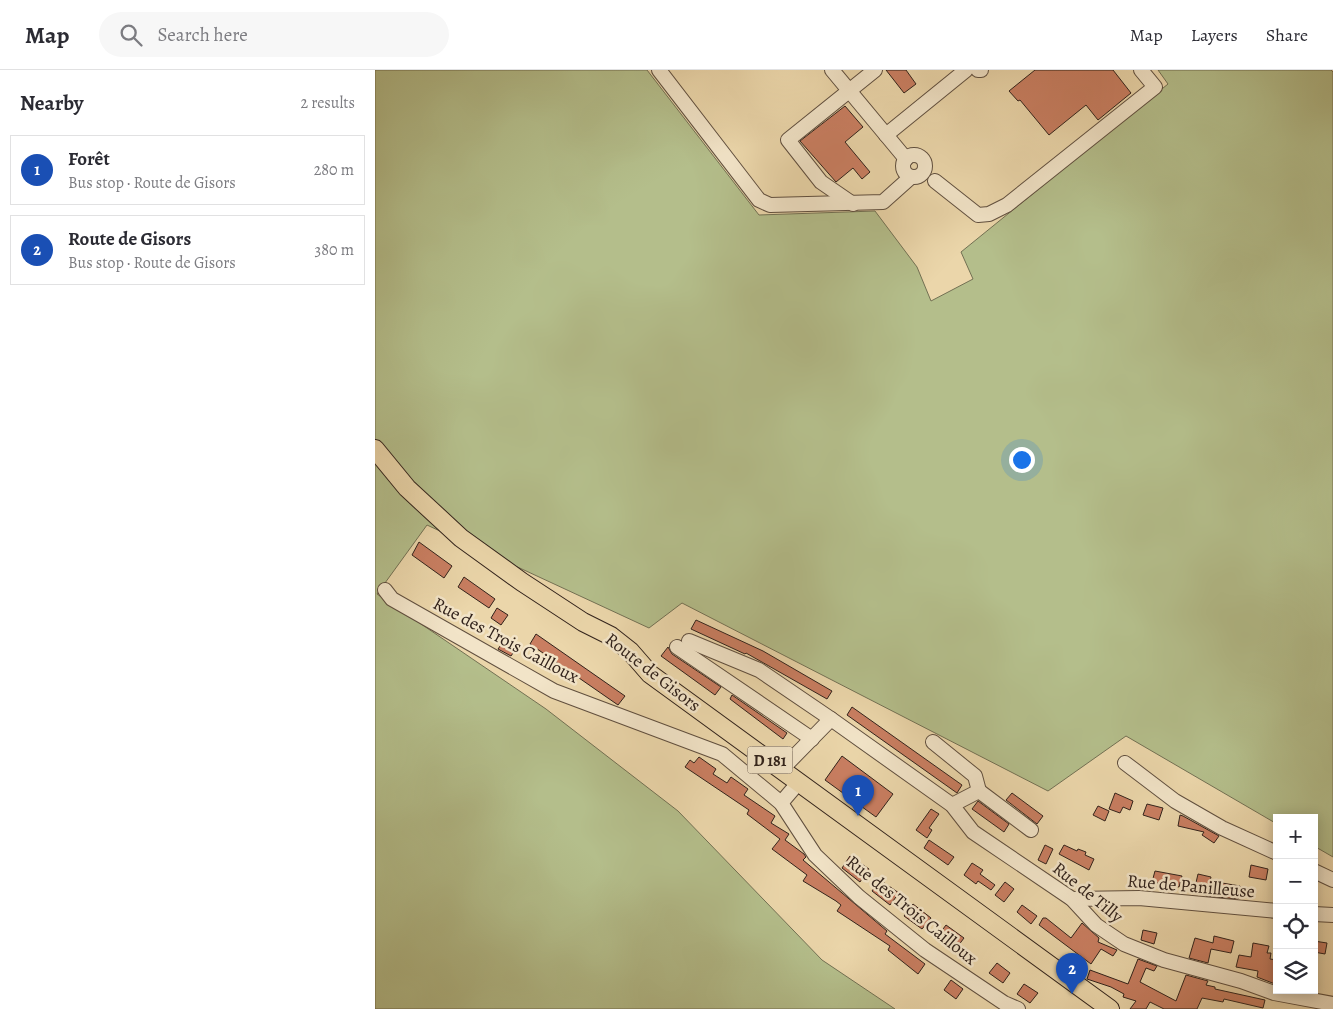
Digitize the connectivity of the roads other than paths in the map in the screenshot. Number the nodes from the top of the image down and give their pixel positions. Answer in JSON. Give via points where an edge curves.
{"nodes":[{"id":1,"x":659,"y":70,"type":"edge"},
{"id":2,"x":832,"y":70,"type":"edge"},
{"id":3,"x":875,"y":70,"type":"edge"},
{"id":4,"x":965,"y":70,"type":"edge"},
{"id":5,"x":1141,"y":70,"type":"edge"},
{"id":6,"x":849,"y":91,"type":"junction"},
{"id":7,"x":886,"y":135,"type":"junction"},
{"id":8,"x":919,"y":173,"type":"junction"},
{"id":9,"x":853,"y":204,"type":"junction"},
{"id":10,"x":375,"y":449,"type":"edge"},
{"id":11,"x":385,"y":590,"type":"dead end"},
{"id":12,"x":831,"y":719,"type":"junction"},
{"id":13,"x":812,"y":739,"type":"junction"},
{"id":14,"x":933,"y":742,"type":"dead end"},
{"id":15,"x":1125,"y":764,"type":"dead end"},
{"id":16,"x":782,"y":769,"type":"junction"},
{"id":17,"x":799,"y":782,"type":"junction"},
{"id":18,"x":979,"y":791,"type":"junction"},
{"id":19,"x":781,"y":803,"type":"junction"},
{"id":20,"x":951,"y":804,"type":"junction"},
{"id":21,"x":1031,"y":830,"type":"dead end"},
{"id":22,"x":1273,"y":851,"type":"edge"},
{"id":23,"x":1318,"y":873,"type":"edge"},
{"id":24,"x":1333,"y":880,"type":"edge"},
{"id":25,"x":1072,"y":899,"type":"junction"},
{"id":26,"x":1273,"y":911,"type":"edge"},
{"id":27,"x":1318,"y":914,"type":"edge"},
{"id":28,"x":1333,"y":915,"type":"edge"},
{"id":29,"x":1333,"y":1004,"type":"edge"},
{"id":30,"x":1102,"y":1007,"type":"edge"},
{"id":31,"x":1019,"y":1009,"type":"edge"}],
"edges":[{"from":1,"to":9,"type":"street","via":[[759,200],[770,205]]},
{"from":2,"to":6,"type":"street"},
{"from":3,"to":6,"type":"street"},
{"from":4,"to":7,"type":"street"},
{"from":5,"to":8,"type":"street","via":[[1155,87],[1007,205],[989,214],[977,215],[935,181]]},
{"from":6,"to":7,"type":"street"},
{"from":6,"to":9,"type":"street","via":[[788,140],[821,182]]},
{"from":7,"to":8,"type":"street","via":[[906,158],[903,168]]},
{"from":8,"to":9,"type":"street","via":[[883,202]]},
{"from":10,"to":16,"type":"main road","name":"Route de Gisors","number":"D 181","via":[[407,488],[461,538],[521,582],[611,636],[630,651],[650,674]]},
{"from":11,"to":19,"type":"street","name":"Rue des Trois Cailloux","via":[[393,599],[554,691],[722,754]]},
{"from":12,"to":13,"type":"street"},
{"from":12,"to":13,"type":"street","name":"Rue de Tilly","via":[[759,670],[683,644]]},
{"from":12,"to":20,"type":"street","name":"Rue de Tilly"},
{"from":13,"to":16,"type":"street"},
{"from":14,"to":18,"type":"street","via":[[975,776]]},
{"from":15,"to":22,"type":"street","via":[[1175,801]]},
{"from":16,"to":17,"type":"main road","name":"Route de Gisors","number":"D 181"},
{"from":17,"to":19,"type":"street"},
{"from":17,"to":30,"type":"main road","name":"Route de Gisors","number":"D 181"},
{"from":18,"to":20,"type":"street"},
{"from":18,"to":21,"type":"street"},
{"from":19,"to":31,"type":"street","name":"Rue des Trois Cailloux","via":[[815,855],[859,897],[925,950],[1004,1004]]},
{"from":20,"to":25,"type":"street","name":"Rue de Tilly","via":[[973,832]]},
{"from":23,"to":24,"type":"street"},
{"from":25,"to":26,"type":"street","name":"Rue de Panilleuse","via":[[1139,898]]},
{"from":25,"to":29,"type":"street","name":"Rue de Tilly","via":[[1096,925],[1124,944],[1164,960],[1274,993]]},
{"from":27,"to":28,"type":"street"}]}
